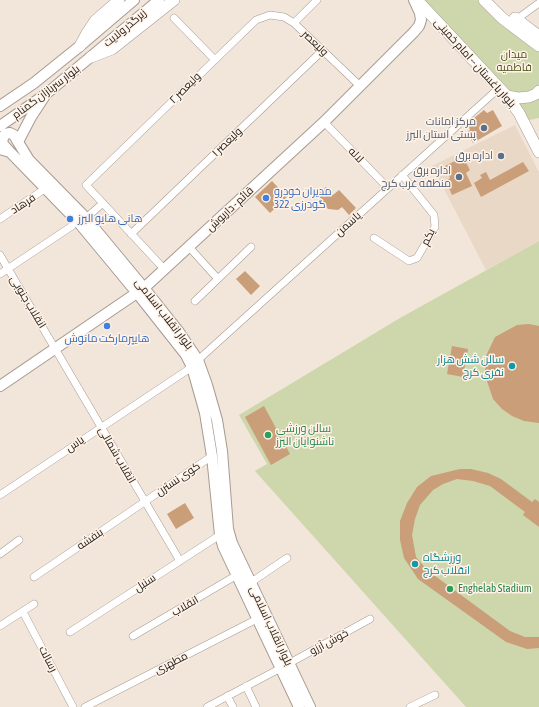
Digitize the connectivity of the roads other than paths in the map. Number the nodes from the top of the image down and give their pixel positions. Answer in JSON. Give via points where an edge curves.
{"nodes":[{"id":1,"x":119,"y":0,"type":"edge"},
{"id":2,"x":134,"y":0,"type":"edge"},
{"id":3,"x":159,"y":0,"type":"edge"},
{"id":4,"x":174,"y":0,"type":"edge"},
{"id":5,"x":317,"y":0,"type":"edge"},
{"id":6,"x":414,"y":0,"type":"edge"},
{"id":7,"x":417,"y":0,"type":"edge"},
{"id":8,"x":484,"y":0,"type":"edge"},
{"id":9,"x":539,"y":3,"type":"edge"},
{"id":10,"x":174,"y":18,"type":"dead end"},
{"id":11,"x":517,"y":19,"type":"junction"},
{"id":12,"x":294,"y":23,"type":"junction"},
{"id":13,"x":539,"y":36,"type":"edge"},
{"id":14,"x":80,"y":46,"type":"junction"},
{"id":15,"x":539,"y":46,"type":"edge"},
{"id":16,"x":323,"y":50,"type":"junction"},
{"id":17,"x":91,"y":57,"type":"junction"},
{"id":18,"x":214,"y":59,"type":"junction"},
{"id":19,"x":360,"y":86,"type":"junction"},
{"id":20,"x":539,"y":91,"type":"edge"},
{"id":21,"x":503,"y":92,"type":"junction"},
{"id":22,"x":46,"y":94,"type":"junction"},
{"id":23,"x":0,"y":106,"type":"edge"},
{"id":24,"x":324,"y":122,"type":"junction"},
{"id":25,"x":0,"y":126,"type":"edge"},
{"id":26,"x":18,"y":142,"type":"junction"},
{"id":27,"x":5,"y":151,"type":"edge"},
{"id":28,"x":539,"y":152,"type":"edge"},
{"id":29,"x":402,"y":176,"type":"junction"},
{"id":30,"x":46,"y":188,"type":"junction"},
{"id":31,"x":388,"y":188,"type":"junction"},
{"id":32,"x":103,"y":203,"type":"junction"},
{"id":33,"x":86,"y":218,"type":"junction"},
{"id":34,"x":0,"y":219,"type":"edge"},
{"id":35,"x":72,"y":226,"type":"dead end"},
{"id":36,"x":131,"y":234,"type":"junction"},
{"id":37,"x":374,"y":238,"type":"dead end"},
{"id":38,"x":189,"y":247,"type":"junction"},
{"id":39,"x":251,"y":247,"type":"dead end"},
{"id":40,"x":0,"y":255,"type":"edge"},
{"id":41,"x":8,"y":269,"type":"junction"},
{"id":42,"x":165,"y":270,"type":"junction"},
{"id":43,"x":0,"y":274,"type":"edge"},
{"id":44,"x":218,"y":279,"type":"junction"},
{"id":45,"x":141,"y":290,"type":"junction"},
{"id":46,"x":195,"y":301,"type":"dead end"},
{"id":47,"x":55,"y":349,"type":"junction"},
{"id":48,"x":195,"y":364,"type":"junction"},
{"id":49,"x":0,"y":386,"type":"edge"},
{"id":50,"x":101,"y":426,"type":"junction"},
{"id":51,"x":212,"y":456,"type":"junction"},
{"id":52,"x":0,"y":495,"type":"edge"},
{"id":53,"x":145,"y":502,"type":"junction"},
{"id":54,"x":220,"y":535,"type":"junction"},
{"id":55,"x":19,"y":540,"type":"dead end"},
{"id":56,"x":0,"y":554,"type":"edge"},
{"id":57,"x":287,"y":558,"type":"dead end"},
{"id":58,"x":180,"y":561,"type":"junction"},
{"id":59,"x":237,"y":575,"type":"junction"},
{"id":60,"x":34,"y":577,"type":"dead end"},
{"id":61,"x":250,"y":583,"type":"junction"},
{"id":62,"x":34,"y":604,"type":"dead end"},
{"id":63,"x":23,"y":612,"type":"junction"},
{"id":64,"x":257,"y":619,"type":"junction"},
{"id":65,"x":370,"y":619,"type":"dead end"},
{"id":66,"x":0,"y":626,"type":"edge"},
{"id":67,"x":70,"y":632,"type":"dead end"},
{"id":68,"x":133,"y":636,"type":"dead end"},
{"id":69,"x":285,"y":666,"type":"junction"},
{"id":70,"x":246,"y":686,"type":"junction"},
{"id":71,"x":435,"y":695,"type":"dead end"},
{"id":72,"x":227,"y":696,"type":"junction"},
{"id":73,"x":210,"y":706,"type":"edge"},
{"id":74,"x":73,"y":707,"type":"edge"},
{"id":75,"x":85,"y":707,"type":"edge"},
{"id":76,"x":233,"y":707,"type":"edge"},
{"id":77,"x":256,"y":707,"type":"edge"},
{"id":78,"x":300,"y":707,"type":"edge"},
{"id":79,"x":310,"y":707,"type":"edge"},
{"id":80,"x":410,"y":707,"type":"edge"}],
"edges":[{"from":1,"to":14,"type":"main road","via":[[95,21]]},
{"from":2,"to":14,"type":"main road","name":"زیرگذر ولایت"},
{"from":3,"to":17,"type":"main road","name":"زیرگذر ولایت"},
{"from":4,"to":17,"type":"main road","via":[[112,49]]},
{"from":5,"to":12,"type":"street","name":"ولیعصر"},
{"from":6,"to":19,"type":"main road","name":"قائم - داریوش","via":[[420,13],[419,26]]},
{"from":7,"to":21,"type":"main road","name":"بلوار باغستان -- امام خمینی"},
{"from":8,"to":11,"type":"main road"},
{"from":8,"to":15,"type":"main road","via":[[502,18]]},
{"from":9,"to":11,"type":"street"},
{"from":10,"to":18,"type":"street"},
{"from":11,"to":13,"type":"main road"},
{"from":12,"to":16,"type":"street","name":"ولیعصر"},
{"from":12,"to":18,"type":"street","name":"ولیعصر ۲","via":[[284,17],[270,15],[256,20]]},
{"from":14,"to":23,"type":"main road","name":"بلوار سربازان گمنام"},
{"from":16,"to":19,"type":"street","name":"ولیعصر"},
{"from":16,"to":36,"type":"street","name":"ولیعصر ۱"},
{"from":17,"to":22,"type":"main road","name":"بلوار سربازان گمنام"},
{"from":18,"to":32,"type":"street","name":"ولیعصر ۲","via":[[86,185]]},
{"from":19,"to":24,"type":"main road","name":"قائم - داریوش"},
{"from":20,"to":21,"type":"main road","via":[[529,97],[518,98]]},
{"from":21,"to":28,"type":"main road","name":"بلوار باغستان -- امام خمینی","via":[[519,114]]},
{"from":21,"to":29,"type":"street","name":"یاسمن"},
{"from":22,"to":25,"type":"main road","name":"بلوار سربازان گمنام"},
{"from":22,"to":26,"type":"main road"},
{"from":24,"to":31,"type":"street","name":"لاله"},
{"from":24,"to":38,"type":"main road","name":"قائم - داریوش"},
{"from":26,"to":27,"type":"main road","via":[[14,135],[5,134],[2,143]]},
{"from":26,"to":33,"type":"main road","name":"بلوار انقلاب اسلامی","via":[[29,160]]},
{"from":27,"to":30,"type":"main road","name":"بلوار انقلاب اسلامی"},
{"from":29,"to":31,"type":"street","name":"یاسمن"},
{"from":29,"to":37,"type":"street","name":"یکم","via":[[434,215],[435,227],[417,258],[408,261]]},
{"from":30,"to":34,"type":"street","name":"فرهاد"},
{"from":30,"to":45,"type":"main road","name":"بلوار انقلاب اسلامی"},
{"from":31,"to":48,"type":"street","name":"یاسمن"},
{"from":32,"to":33,"type":"street"},
{"from":32,"to":36,"type":"street"},
{"from":33,"to":45,"type":"main road","name":"بلوار انقلاب اسلامی"},
{"from":35,"to":41,"type":"street"},
{"from":36,"to":42,"type":"street"},
{"from":38,"to":42,"type":"main road","name":"قائم - داریوش"},
{"from":38,"to":44,"type":"street"},
{"from":39,"to":44,"type":"street"},
{"from":40,"to":41,"type":"street","name":"انقلاب جنوبی"},
{"from":41,"to":43,"type":"street"},
{"from":41,"to":47,"type":"street","name":"انقلاب جنوبی"},
{"from":42,"to":45,"type":"main road","name":"قائم - داریوش"},
{"from":44,"to":46,"type":"street"},
{"from":45,"to":47,"type":"main road","name":"قائم - داریوش"},
{"from":45,"to":48,"type":"main road","name":"بلوار انقلاب اسلامی"},
{"from":47,"to":49,"type":"main road","name":"قائم - داریوش"},
{"from":47,"to":50,"type":"street","name":"انقلاب شمالی"},
{"from":48,"to":50,"type":"street","name":"یاس"},
{"from":48,"to":51,"type":"main road","name":"بلوار انقلاب اسلامی"},
{"from":48,"to":61,"type":"main road","name":"بلوار انقلاب اسلامی","via":[[207,385],[216,420],[222,451],[230,536]]},
{"from":50,"to":52,"type":"street","name":"یاس"},
{"from":50,"to":53,"type":"street","name":"انقلاب شمالی"},
{"from":51,"to":53,"type":"street","name":"کوی نسترن"},
{"from":51,"to":54,"type":"main road","name":"بلوار انقلاب اسلامی"},
{"from":53,"to":58,"type":"street","name":"انقلاب شمالی"},
{"from":53,"to":60,"type":"street","name":"بنفشه"},
{"from":54,"to":58,"type":"street","name":"سنبل"},
{"from":54,"to":59,"type":"main road","name":"بلوار انقلاب اسلامی"},
{"from":55,"to":56,"type":"street"},
{"from":57,"to":61,"type":"street"},
{"from":58,"to":67,"type":"street","name":"سنبل"},
{"from":59,"to":64,"type":"main road","name":"بلوار انقلاب اسلامی"},
{"from":59,"to":68,"type":"street","name":"انقلاب"},
{"from":61,"to":69,"type":"main road","name":"بلوار انقلاب اسلامی"},
{"from":62,"to":63,"type":"street"},
{"from":63,"to":66,"type":"street"},
{"from":63,"to":74,"type":"street","name":"رسالت"},
{"from":64,"to":69,"type":"main road","name":"بلوار انقلاب اسلامی"},
{"from":64,"to":75,"type":"street","name":"مطهری"},
{"from":65,"to":69,"type":"street","name":"خوش آرزو"},
{"from":69,"to":70,"type":"street","name":"خوش آرزو"},
{"from":69,"to":78,"type":"main road","name":"بلوار انقلاب اسلامی"},
{"from":69,"to":79,"type":"main road","name":"بلوار انقلاب اسلامی"},
{"from":70,"to":72,"type":"street","name":"خوش آرزو"},
{"from":70,"to":77,"type":"street"},
{"from":71,"to":80,"type":"street"},
{"from":72,"to":73,"type":"street","name":"خوش آرزو"},
{"from":72,"to":76,"type":"street"}]}
